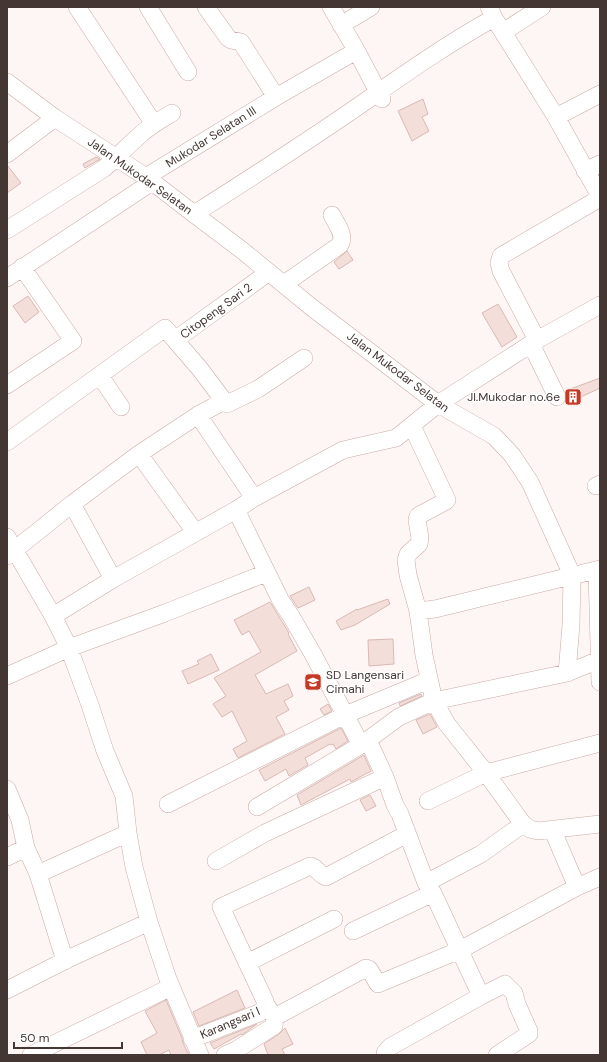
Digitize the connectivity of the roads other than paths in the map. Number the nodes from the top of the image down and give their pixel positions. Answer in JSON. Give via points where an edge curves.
{"nodes":[{"id":1,"x":77,"y":7,"type":"edge"},
{"id":2,"x":148,"y":7,"type":"edge"},
{"id":3,"x":206,"y":7,"type":"edge"},
{"id":4,"x":331,"y":7,"type":"edge"},
{"id":5,"x":372,"y":7,"type":"edge"},
{"id":6,"x":542,"y":7,"type":"edge"},
{"id":7,"x":496,"y":19,"type":"edge"},
{"id":8,"x":341,"y":25,"type":"junction"},
{"id":9,"x":356,"y":51,"type":"junction"},
{"id":10,"x":188,"y":72,"type":"dead end"},
{"id":11,"x":7,"y":82,"type":"edge"},
{"id":12,"x":600,"y":94,"type":"edge"},
{"id":13,"x":380,"y":95,"type":"junction"},
{"id":14,"x":276,"y":97,"type":"junction"},
{"id":15,"x":172,"y":113,"type":"dead end"},
{"id":16,"x":556,"y":117,"type":"junction"},
{"id":17,"x":55,"y":118,"type":"junction"},
{"id":18,"x":154,"y":124,"type":"junction"},
{"id":19,"x":8,"y":151,"type":"edge"},
{"id":20,"x":117,"y":158,"type":"junction"},
{"id":21,"x":593,"y":167,"type":"edge"},
{"id":22,"x":149,"y":180,"type":"junction"},
{"id":23,"x":600,"y":197,"type":"edge"},
{"id":24,"x":194,"y":214,"type":"junction"},
{"id":25,"x":332,"y":215,"type":"dead end"},
{"id":26,"x":7,"y":230,"type":"edge"},
{"id":27,"x":22,"y":267,"type":"junction"},
{"id":28,"x":269,"y":272,"type":"junction"},
{"id":29,"x":7,"y":278,"type":"edge"},
{"id":30,"x":284,"y":284,"type":"junction"},
{"id":31,"x":600,"y":304,"type":"edge"},
{"id":32,"x":170,"y":334,"type":"junction"},
{"id":33,"x":534,"y":342,"type":"junction"},
{"id":34,"x":304,"y":358,"type":"dead end"},
{"id":35,"x":100,"y":376,"type":"junction"},
{"id":36,"x":7,"y":385,"type":"edge"},
{"id":37,"x":557,"y":397,"type":"dead end"},
{"id":38,"x":224,"y":401,"type":"junction"},
{"id":39,"x":438,"y":404,"type":"junction"},
{"id":40,"x":120,"y":407,"type":"dead end"},
{"id":41,"x":198,"y":415,"type":"junction"},
{"id":42,"x":412,"y":426,"type":"junction"},
{"id":43,"x":7,"y":442,"type":"edge"},
{"id":44,"x":139,"y":454,"type":"junction"},
{"id":45,"x":254,"y":498,"type":"junction"},
{"id":46,"x":72,"y":504,"type":"junction"},
{"id":47,"x":236,"y":510,"type":"junction"},
{"id":48,"x":195,"y":532,"type":"junction"},
{"id":49,"x":9,"y":547,"type":"edge"},
{"id":50,"x":598,"y":570,"type":"edge"},
{"id":51,"x":266,"y":573,"type":"junction"},
{"id":52,"x":572,"y":575,"type":"junction"},
{"id":53,"x":113,"y":579,"type":"junction"},
{"id":54,"x":418,"y":611,"type":"junction"},
{"id":55,"x":53,"y":616,"type":"junction"},
{"id":56,"x":69,"y":648,"type":"junction"},
{"id":57,"x":599,"y":660,"type":"junction"},
{"id":58,"x":567,"y":673,"type":"junction"},
{"id":59,"x":7,"y":676,"type":"edge"},
{"id":60,"x":429,"y":680,"type":"junction"},
{"id":61,"x":600,"y":682,"type":"edge"},
{"id":62,"x":434,"y":701,"type":"junction"},
{"id":63,"x":344,"y":715,"type":"junction"},
{"id":64,"x":365,"y":743,"type":"junction"},
{"id":65,"x":600,"y":743,"type":"edge"},
{"id":66,"x":486,"y":773,"type":"junction"},
{"id":67,"x":385,"y":777,"type":"junction"},
{"id":68,"x":7,"y":789,"type":"edge"},
{"id":69,"x":428,"y":801,"type":"dead end"},
{"id":70,"x":168,"y":804,"type":"dead end"},
{"id":71,"x":257,"y":807,"type":"dead end"},
{"id":72,"x":522,"y":824,"type":"junction"},
{"id":73,"x":600,"y":824,"type":"edge"},
{"id":74,"x":552,"y":829,"type":"junction"},
{"id":75,"x":128,"y":833,"type":"junction"},
{"id":76,"x":407,"y":834,"type":"junction"},
{"id":77,"x":26,"y":848,"type":"junction"},
{"id":78,"x":7,"y":857,"type":"edge"},
{"id":79,"x":216,"y":860,"type":"dead end"},
{"id":80,"x":38,"y":874,"type":"junction"},
{"id":81,"x":600,"y":877,"type":"edge"},
{"id":82,"x":577,"y":887,"type":"junction"},
{"id":83,"x":429,"y":888,"type":"junction"},
{"id":84,"x":334,"y":919,"type":"dead end"},
{"id":85,"x":149,"y":922,"type":"junction"},
{"id":86,"x":353,"y":931,"type":"dead end"},
{"id":87,"x":460,"y":950,"type":"junction"},
{"id":88,"x":65,"y":961,"type":"junction"},
{"id":89,"x":247,"y":963,"type":"junction"},
{"id":90,"x":171,"y":987,"type":"junction"},
{"id":91,"x":7,"y":990,"type":"edge"},
{"id":92,"x":481,"y":996,"type":"junction"},
{"id":93,"x":270,"y":1011,"type":"junction"},
{"id":94,"x":192,"y":1039,"type":"junction"},
{"id":95,"x":31,"y":1055,"type":"edge"},
{"id":96,"x":200,"y":1055,"type":"edge"},
{"id":97,"x":225,"y":1055,"type":"edge"},
{"id":98,"x":385,"y":1055,"type":"edge"},
{"id":99,"x":497,"y":1055,"type":"edge"}],
"edges":[{"from":1,"to":18,"type":"street"},
{"from":2,"to":10,"type":"street"},
{"from":3,"to":14,"type":"street","via":[[228,38],[241,42]]},
{"from":4,"to":8,"type":"street"},
{"from":5,"to":8,"type":"street"},
{"from":6,"to":7,"type":"street"},
{"from":7,"to":13,"type":"street","via":[[442,49]]},
{"from":7,"to":16,"type":"street"},
{"from":8,"to":9,"type":"street"},
{"from":9,"to":13,"type":"street"},
{"from":9,"to":14,"type":"street","name":"Mukodar Selatan III"},
{"from":11,"to":17,"type":"street","name":"Jalan Mukodar Selatan"},
{"from":12,"to":16,"type":"street"},
{"from":13,"to":24,"type":"street"},
{"from":14,"to":22,"type":"street","name":"Mukodar Selatan III"},
{"from":15,"to":18,"type":"street"},
{"from":16,"to":21,"type":"street"},
{"from":17,"to":19,"type":"street"},
{"from":17,"to":20,"type":"street","name":"Jalan Mukodar Selatan"},
{"from":18,"to":20,"type":"street"},
{"from":20,"to":22,"type":"street","name":"Jalan Mukodar Selatan"},
{"from":20,"to":26,"type":"street","via":[[103,170]]},
{"from":21,"to":23,"type":"street"},
{"from":22,"to":24,"type":"street","name":"Jalan Mukodar Selatan"},
{"from":22,"to":27,"type":"street","name":"Mukodar Selatan III"},
{"from":23,"to":33,"type":"street","via":[[501,256],[501,271]]},
{"from":24,"to":28,"type":"street","name":"Jalan Mukodar Selatan"},
{"from":25,"to":30,"type":"street","via":[[343,237],[340,245]]},
{"from":27,"to":29,"type":"street","name":"Mukodar Selatan III"},
{"from":27,"to":36,"type":"street","via":[[73,341]]},
{"from":28,"to":30,"type":"street","name":"Jalan Mukodar Selatan"},
{"from":28,"to":32,"type":"street","name":"Citopeng Sari 2"},
{"from":30,"to":39,"type":"street","name":"Jalan Mukodar Selatan"},
{"from":31,"to":33,"type":"street"},
{"from":32,"to":35,"type":"street","name":"Citopeng Sari 2"},
{"from":32,"to":38,"type":"street"},
{"from":33,"to":37,"type":"street"},
{"from":33,"to":39,"type":"street"},
{"from":34,"to":38,"type":"street","via":[[258,389],[227,404]]},
{"from":35,"to":40,"type":"street"},
{"from":35,"to":43,"type":"street","name":"Citopeng Sari 2"},
{"from":38,"to":41,"type":"street"},
{"from":39,"to":42,"type":"street"},
{"from":39,"to":52,"type":"street","name":"Jalan Mukodar Selatan","via":[[494,436],[512,455],[530,482]]},
{"from":41,"to":44,"type":"street"},
{"from":41,"to":45,"type":"street"},
{"from":42,"to":45,"type":"street","via":[[396,438],[343,450]]},
{"from":42,"to":54,"type":"street","via":[[447,500],[418,516],[419,544],[408,554],[406,560]]},
{"from":44,"to":46,"type":"street"},
{"from":44,"to":48,"type":"street"},
{"from":45,"to":47,"type":"street"},
{"from":46,"to":49,"type":"street"},
{"from":46,"to":53,"type":"street"},
{"from":47,"to":48,"type":"street"},
{"from":47,"to":51,"type":"street"},
{"from":48,"to":53,"type":"street"},
{"from":49,"to":55,"type":"street"},
{"from":50,"to":52,"type":"street"},
{"from":50,"to":57,"type":"street"},
{"from":51,"to":56,"type":"street"},
{"from":51,"to":63,"type":"street","via":[[314,656]]},
{"from":52,"to":54,"type":"street"},
{"from":52,"to":58,"type":"street","name":"Jalan Mukodar Selatan"},
{"from":53,"to":55,"type":"street"},
{"from":54,"to":60,"type":"street"},
{"from":55,"to":56,"type":"street"},
{"from":56,"to":59,"type":"street"},
{"from":56,"to":75,"type":"street","via":[[105,751],[124,796]]},
{"from":57,"to":58,"type":"street"},
{"from":57,"to":61,"type":"street"},
{"from":58,"to":62,"type":"street"},
{"from":60,"to":62,"type":"street"},
{"from":60,"to":63,"type":"street"},
{"from":62,"to":64,"type":"street","via":[[399,717]]},
{"from":62,"to":66,"type":"street","via":[[446,724]]},
{"from":63,"to":64,"type":"street"},
{"from":63,"to":70,"type":"street"},
{"from":64,"to":67,"type":"street"},
{"from":64,"to":71,"type":"street"},
{"from":65,"to":66,"type":"street"},
{"from":66,"to":69,"type":"street"},
{"from":66,"to":72,"type":"street"},
{"from":67,"to":76,"type":"street"},
{"from":67,"to":79,"type":"street","via":[[264,833]]},
{"from":68,"to":77,"type":"street","via":[[20,820]]},
{"from":72,"to":74,"type":"street","via":[[538,831]]},
{"from":72,"to":83,"type":"street"},
{"from":73,"to":74,"type":"street"},
{"from":74,"to":82,"type":"street"},
{"from":75,"to":80,"type":"street"},
{"from":75,"to":85,"type":"street"},
{"from":76,"to":83,"type":"street"},
{"from":76,"to":89,"type":"street","via":[[326,877],[310,866],[221,907]]},
{"from":77,"to":78,"type":"street"},
{"from":77,"to":80,"type":"street"},
{"from":80,"to":88,"type":"street"},
{"from":81,"to":82,"type":"street"},
{"from":82,"to":87,"type":"street"},
{"from":83,"to":86,"type":"street"},
{"from":83,"to":87,"type":"street"},
{"from":84,"to":89,"type":"street"},
{"from":85,"to":88,"type":"street"},
{"from":85,"to":90,"type":"street"},
{"from":87,"to":92,"type":"street"},
{"from":87,"to":93,"type":"street","name":"Karangsari I","via":[[378,984],[366,968]]},
{"from":88,"to":91,"type":"street"},
{"from":89,"to":93,"type":"street"},
{"from":90,"to":94,"type":"street"},
{"from":90,"to":95,"type":"street"},
{"from":92,"to":98,"type":"street","via":[[390,1048]]},
{"from":92,"to":99,"type":"street","via":[[505,984],[514,993],[529,1031],[526,1037]]},
{"from":93,"to":94,"type":"street","name":"Karangsari I","via":[[264,1009]]},
{"from":93,"to":97,"type":"street","via":[[274,1026]]},
{"from":94,"to":96,"type":"street"}]}
